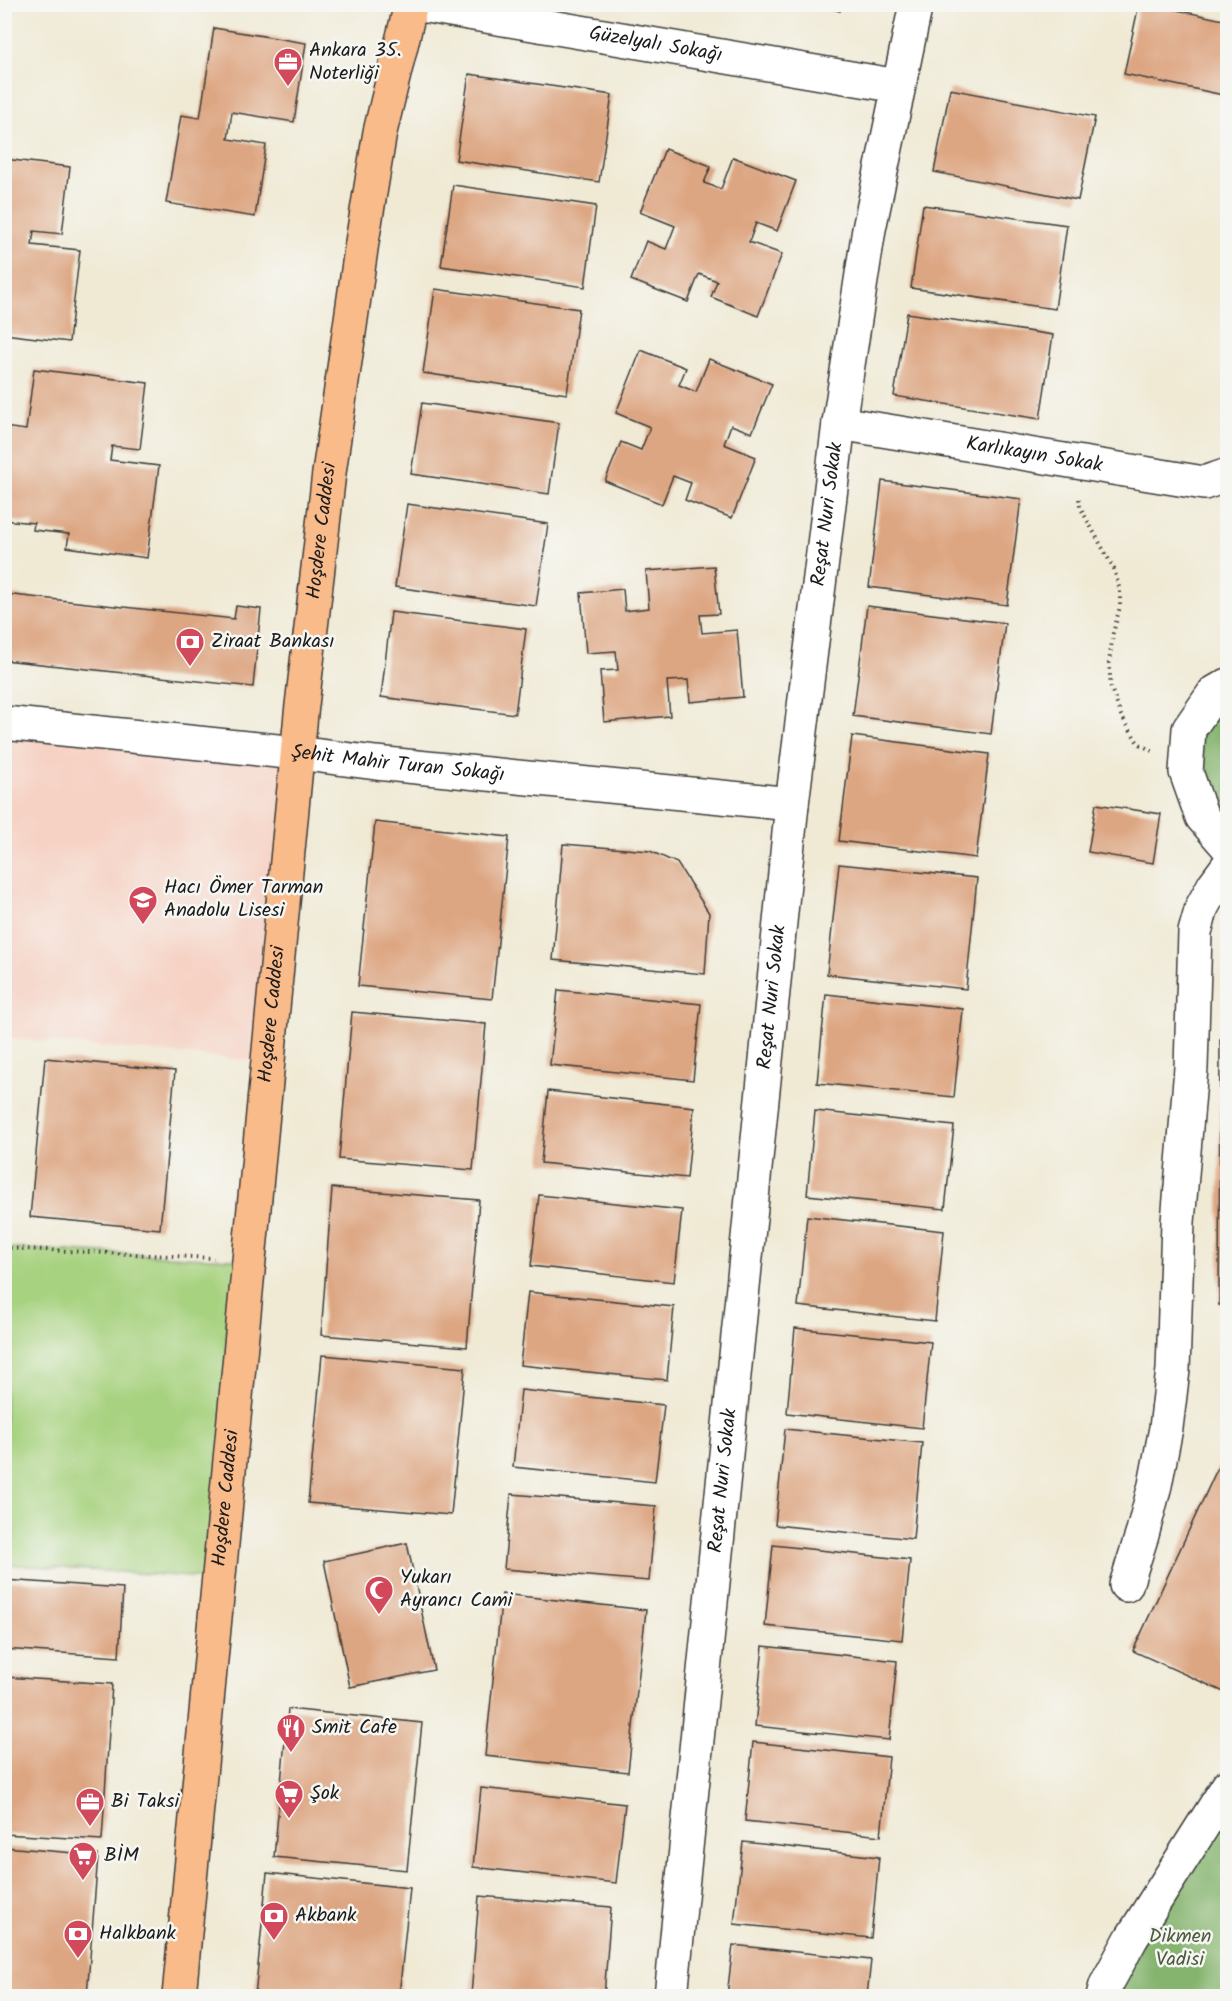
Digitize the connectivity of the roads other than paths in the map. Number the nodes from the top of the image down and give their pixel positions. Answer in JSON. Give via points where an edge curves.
{"nodes":[{"id":1,"x":413,"y":4,"type":"edge"},
{"id":2,"x":916,"y":4,"type":"edge"},
{"id":3,"x":898,"y":86,"type":"junction"},
{"id":4,"x":839,"y":423,"type":"junction"},
{"id":5,"x":1227,"y":475,"type":"edge"},
{"id":6,"x":1227,"y":685,"type":"edge"},
{"id":7,"x":4,"y":723,"type":"edge"},
{"id":8,"x":297,"y":753,"type":"junction"},
{"id":9,"x":792,"y":804,"type":"junction"},
{"id":10,"x":1227,"y":848,"type":"edge"},
{"id":11,"x":1227,"y":866,"type":"edge"},
{"id":12,"x":1126,"y":1585,"type":"dead end"},
{"id":13,"x":1227,"y":1786,"type":"edge"},
{"id":14,"x":179,"y":1996,"type":"edge"},
{"id":15,"x":671,"y":1996,"type":"edge"},
{"id":16,"x":1103,"y":1996,"type":"edge"}],
"edges":[{"from":1,"to":3,"type":"street","name":"Güzelyalı Sokağı"},
{"from":1,"to":8,"type":"main road","name":"Hoşdere Caddesi","via":[[380,132],[362,242],[329,473]]},
{"from":2,"to":3,"type":"street","name":"Reşat Nuri Sokak"},
{"from":3,"to":4,"type":"street","name":"Reşat Nuri Sokak","via":[[869,229]]},
{"from":4,"to":5,"type":"street","name":"Karlıkayın Sokak","via":[[1204,483]]},
{"from":4,"to":9,"type":"street","name":"Reşat Nuri Sokak"},
{"from":6,"to":10,"type":"street","via":[[1214,693],[1189,729],[1186,771],[1202,817]]},
{"from":7,"to":8,"type":"street","name":"Şehit Mahir Turan Sokağı"},
{"from":8,"to":9,"type":"street","name":"Şehit Mahir Turan Sokağı"},
{"from":8,"to":14,"type":"main road","name":"Hoşdere Caddesi"},
{"from":9,"to":15,"type":"street","name":"Reşat Nuri Sokak"},
{"from":11,"to":12,"type":"street","via":[[1202,907],[1195,932],[1173,1370],[1155,1485]]},
{"from":13,"to":16,"type":"street","via":[[1131,1939]]}]}
